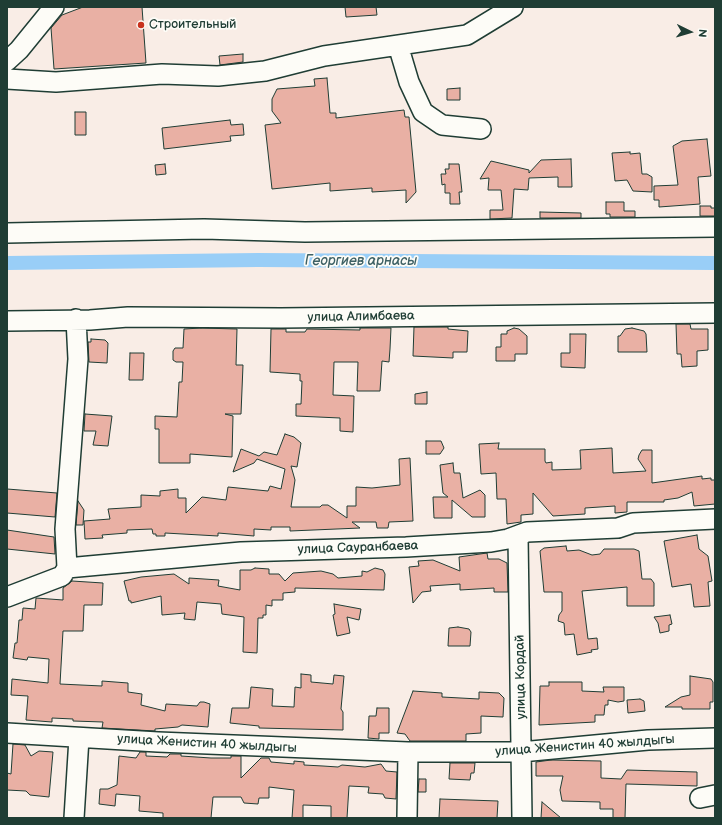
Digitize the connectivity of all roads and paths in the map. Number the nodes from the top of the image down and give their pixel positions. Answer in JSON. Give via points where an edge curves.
{"nodes":[{"id":1,"x":54,"y":7,"type":"edge"},
{"id":2,"x":512,"y":7,"type":"edge"},
{"id":3,"x":398,"y":45,"type":"junction"},
{"id":4,"x":7,"y":61,"type":"edge"},
{"id":5,"x":7,"y":79,"type":"edge"},
{"id":6,"x":481,"y":129,"type":"dead end"},
{"id":7,"x":715,"y":227,"type":"edge"},
{"id":8,"x":7,"y":233,"type":"edge"},
{"id":9,"x":715,"y":313,"type":"edge"},
{"id":10,"x":76,"y":319,"type":"junction"},
{"id":11,"x":7,"y":321,"type":"edge"},
{"id":12,"x":715,"y":519,"type":"edge"},
{"id":13,"x":518,"y":536,"type":"junction"},
{"id":14,"x":67,"y":568,"type":"junction"},
{"id":15,"x":7,"y":596,"type":"edge"},
{"id":16,"x":7,"y":733,"type":"edge"},
{"id":17,"x":79,"y":738,"type":"junction"},
{"id":18,"x":715,"y":738,"type":"edge"},
{"id":19,"x":408,"y":752,"type":"junction"},
{"id":20,"x":521,"y":752,"type":"junction"},
{"id":21,"x":74,"y":818,"type":"edge"},
{"id":22,"x":407,"y":818,"type":"edge"},
{"id":23,"x":522,"y":818,"type":"edge"}],
"edges":[{"from":1,"to":4,"type":"street"},
{"from":2,"to":3,"type":"street","via":[[466,35]]},
{"from":3,"to":5,"type":"street","via":[[324,56],[266,71],[218,76],[162,74],[56,82]]},
{"from":3,"to":6,"type":"street","via":[[409,82],[423,112],[442,125]]},
{"from":7,"to":8,"type":"street","via":[[305,232],[204,229]]},
{"from":9,"to":10,"type":"street","name":"улица Алимбаева"},
{"from":10,"to":11,"type":"street","name":"улица Алимбаева"},
{"from":10,"to":14,"type":"street","via":[[78,359],[65,529]]},
{"from":12,"to":13,"type":"street","name":"улица Сауранбаева","via":[[633,523],[618,528],[527,532]]},
{"from":13,"to":14,"type":"street","name":"улица Сауранбаева","via":[[492,542],[241,552]]},
{"from":13,"to":20,"type":"street","name":"улица Кордай"},
{"from":14,"to":15,"type":"street","via":[[62,576]]},
{"from":16,"to":17,"type":"street","name":"улица Женистин 40 жылдыгы"},
{"from":17,"to":19,"type":"street","name":"улица Женистин 40 жылдыгы"},
{"from":17,"to":21,"type":"street"},
{"from":18,"to":20,"type":"street","name":"улица Женистин 40 жылдыгы","via":[[648,740]]},
{"from":19,"to":20,"type":"street","name":"улица Женистин 40 жылдыгы"},
{"from":19,"to":22,"type":"street"},
{"from":20,"to":23,"type":"street","name":"улица Кордай"}]}
